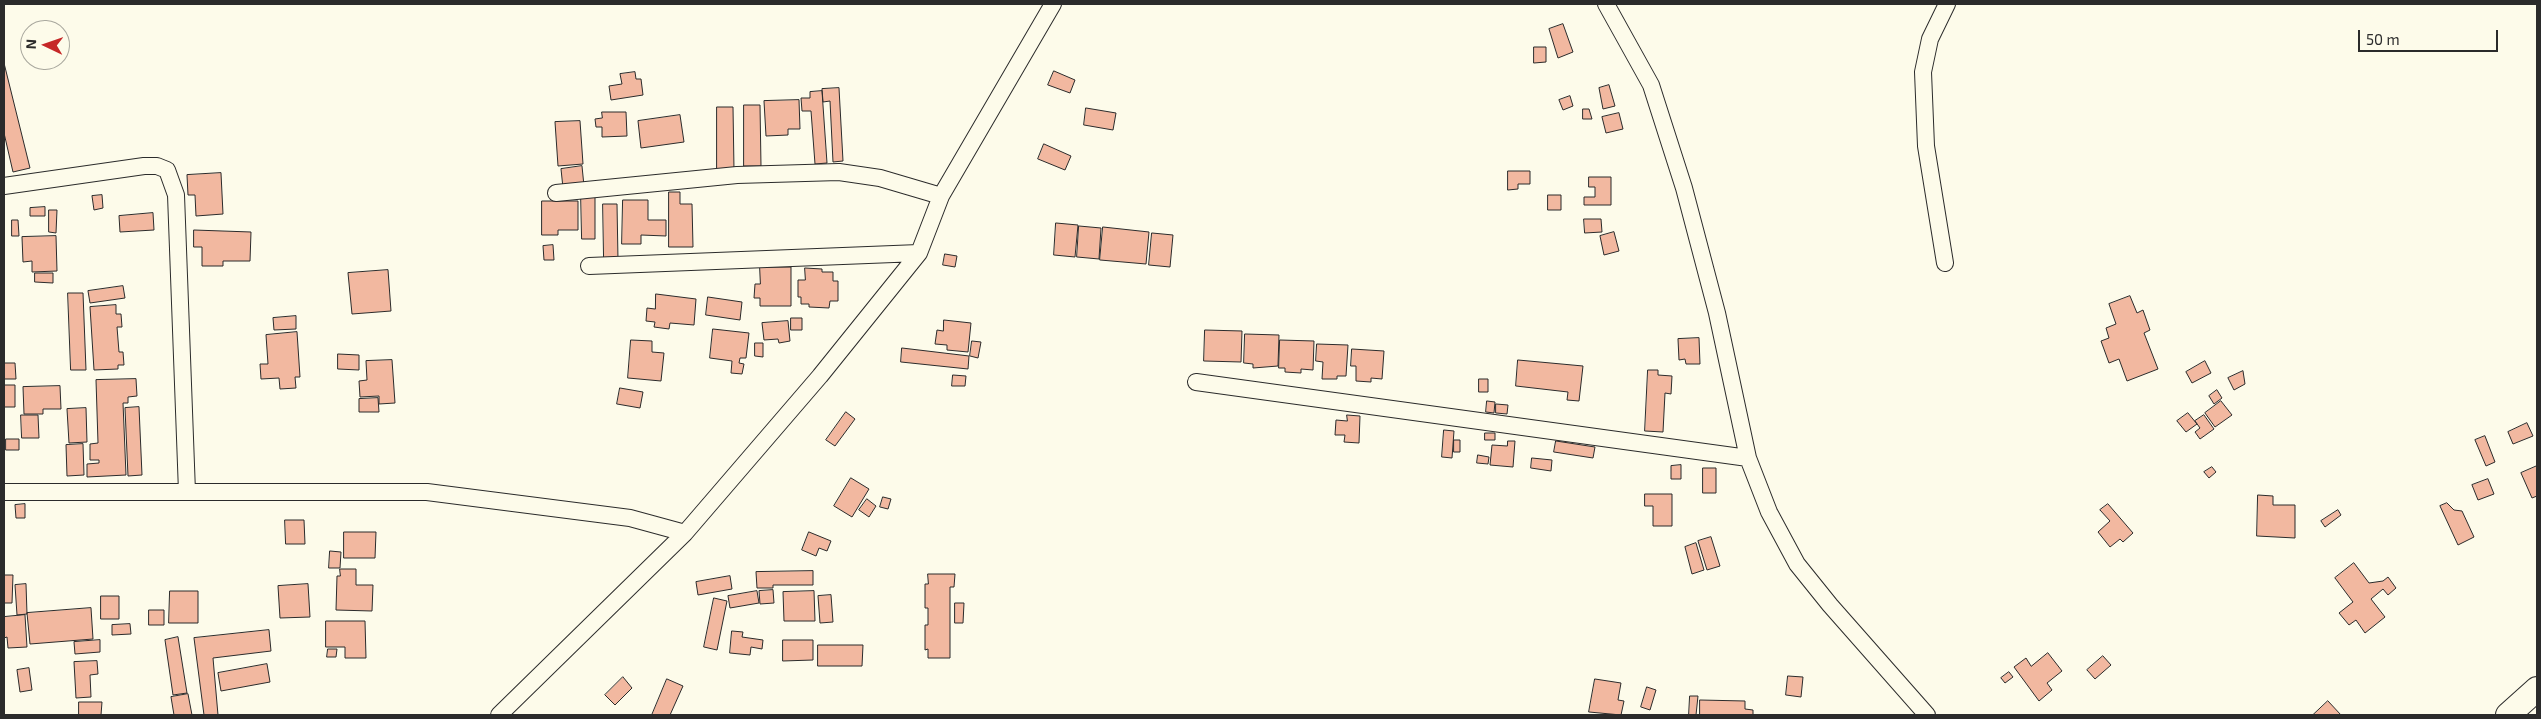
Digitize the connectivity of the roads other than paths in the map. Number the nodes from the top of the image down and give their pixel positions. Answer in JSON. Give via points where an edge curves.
{"nodes":[{"id":1,"x":1053,"y":4,"type":"edge"},
{"id":2,"x":1606,"y":4,"type":"edge"},
{"id":3,"x":1947,"y":4,"type":"edge"},
{"id":4,"x":4,"y":186,"type":"edge"},
{"id":5,"x":556,"y":193,"type":"dead end"},
{"id":6,"x":941,"y":196,"type":"junction"},
{"id":7,"x":919,"y":252,"type":"junction"},
{"id":8,"x":1945,"y":263,"type":"dead end"},
{"id":9,"x":589,"y":266,"type":"dead end"},
{"id":10,"x":1196,"y":382,"type":"dead end"},
{"id":11,"x":1748,"y":458,"type":"junction"},
{"id":12,"x":4,"y":492,"type":"edge"},
{"id":13,"x":187,"y":492,"type":"junction"},
{"id":14,"x":685,"y":533,"type":"junction"},
{"id":15,"x":2537,"y":689,"type":"edge"},
{"id":16,"x":499,"y":715,"type":"edge"},
{"id":17,"x":1927,"y":715,"type":"edge"},
{"id":18,"x":2508,"y":715,"type":"edge"}],
"edges":[{"from":1,"to":6,"type":"street"},
{"from":2,"to":11,"type":"street","via":[[1651,86],[1684,188],[1717,313]]},
{"from":3,"to":8,"type":"street","via":[[1930,39],[1923,72],[1926,146]]},
{"from":4,"to":13,"type":"street","via":[[144,166],[167,170],[176,195]]},
{"from":5,"to":6,"type":"street","via":[[791,172],[839,172],[880,178]]},
{"from":6,"to":7,"type":"street"},
{"from":7,"to":9,"type":"street"},
{"from":7,"to":14,"type":"street","via":[[820,376]]},
{"from":10,"to":11,"type":"street"},
{"from":11,"to":17,"type":"street","via":[[1769,512],[1797,564]]},
{"from":12,"to":13,"type":"street"},
{"from":13,"to":14,"type":"street","via":[[427,492],[630,518]]},
{"from":14,"to":16,"type":"street"},
{"from":15,"to":18,"type":"street"}]}
